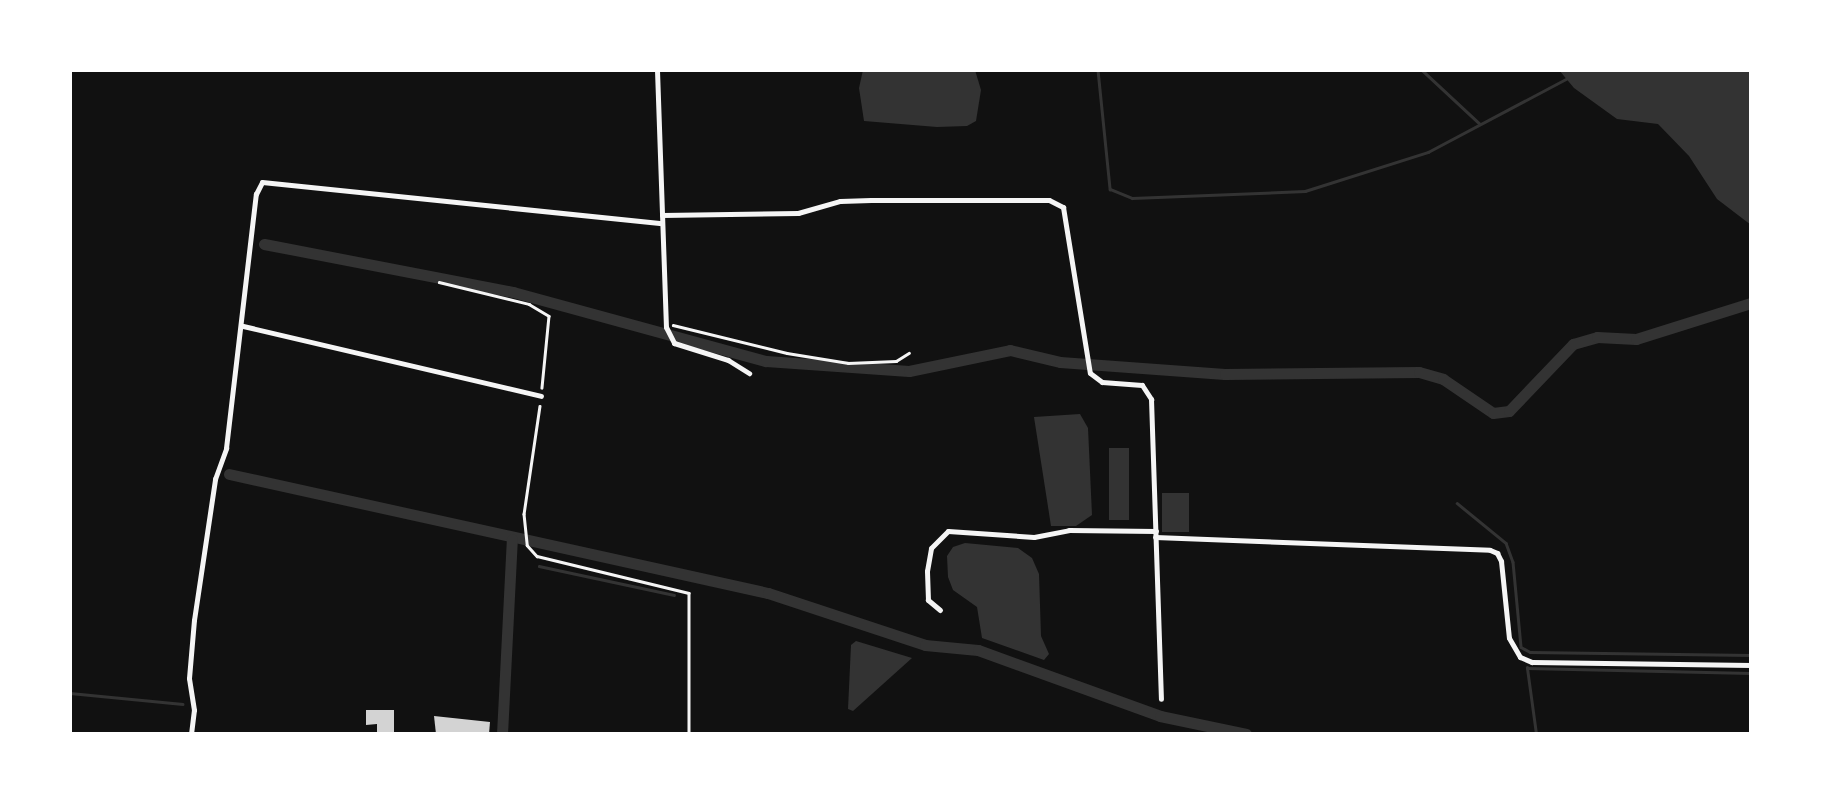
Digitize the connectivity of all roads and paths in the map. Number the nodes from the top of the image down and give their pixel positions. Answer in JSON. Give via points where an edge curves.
{"nodes":[{"id":1,"x":657,"y":70,"type":"edge"},
{"id":2,"x":662,"y":219,"type":"junction"},
{"id":3,"x":440,"y":282,"type":"dead end"},
{"id":4,"x":666,"y":325,"type":"junction"},
{"id":5,"x":242,"y":326,"type":"junction"},
{"id":6,"x":909,"y":352,"type":"dead end"},
{"id":7,"x":750,"y":374,"type":"dead end"},
{"id":8,"x":541,"y":396,"type":"junction"},
{"id":9,"x":1156,"y":534,"type":"junction"},
{"id":10,"x":940,"y":610,"type":"dead end"},
{"id":11,"x":1751,"y":665,"type":"edge"},
{"id":12,"x":1161,"y":699,"type":"dead end"},
{"id":13,"x":191,"y":734,"type":"edge"},
{"id":14,"x":689,"y":734,"type":"edge"}],
"edges":[{"from":1,"to":2,"type":"street"},
{"from":2,"to":4,"type":"street"},
{"from":2,"to":5,"type":"street","via":[[262,182]]},
{"from":2,"to":9,"type":"street","via":[[798,213],[856,201],[1050,200],[1062,208],[1086,364],[1095,378],[1148,390]]},
{"from":3,"to":8,"type":"path","via":[[529,304],[548,316]]},
{"from":4,"to":6,"type":"path","via":[[848,362],[896,361]]},
{"from":4,"to":7,"type":"street","via":[[686,349],[728,360]]},
{"from":5,"to":8,"type":"street"},
{"from":5,"to":13,"type":"street","via":[[194,620]]},
{"from":8,"to":14,"type":"path","via":[[527,544],[537,556],[689,592]]},
{"from":9,"to":10,"type":"street","via":[[1069,530],[1034,537],[948,530],[936,539],[927,571],[926,594]]},
{"from":9,"to":11,"type":"street","via":[[1490,550],[1500,561],[1509,638],[1520,658]]},
{"from":9,"to":12,"type":"street"}]}
